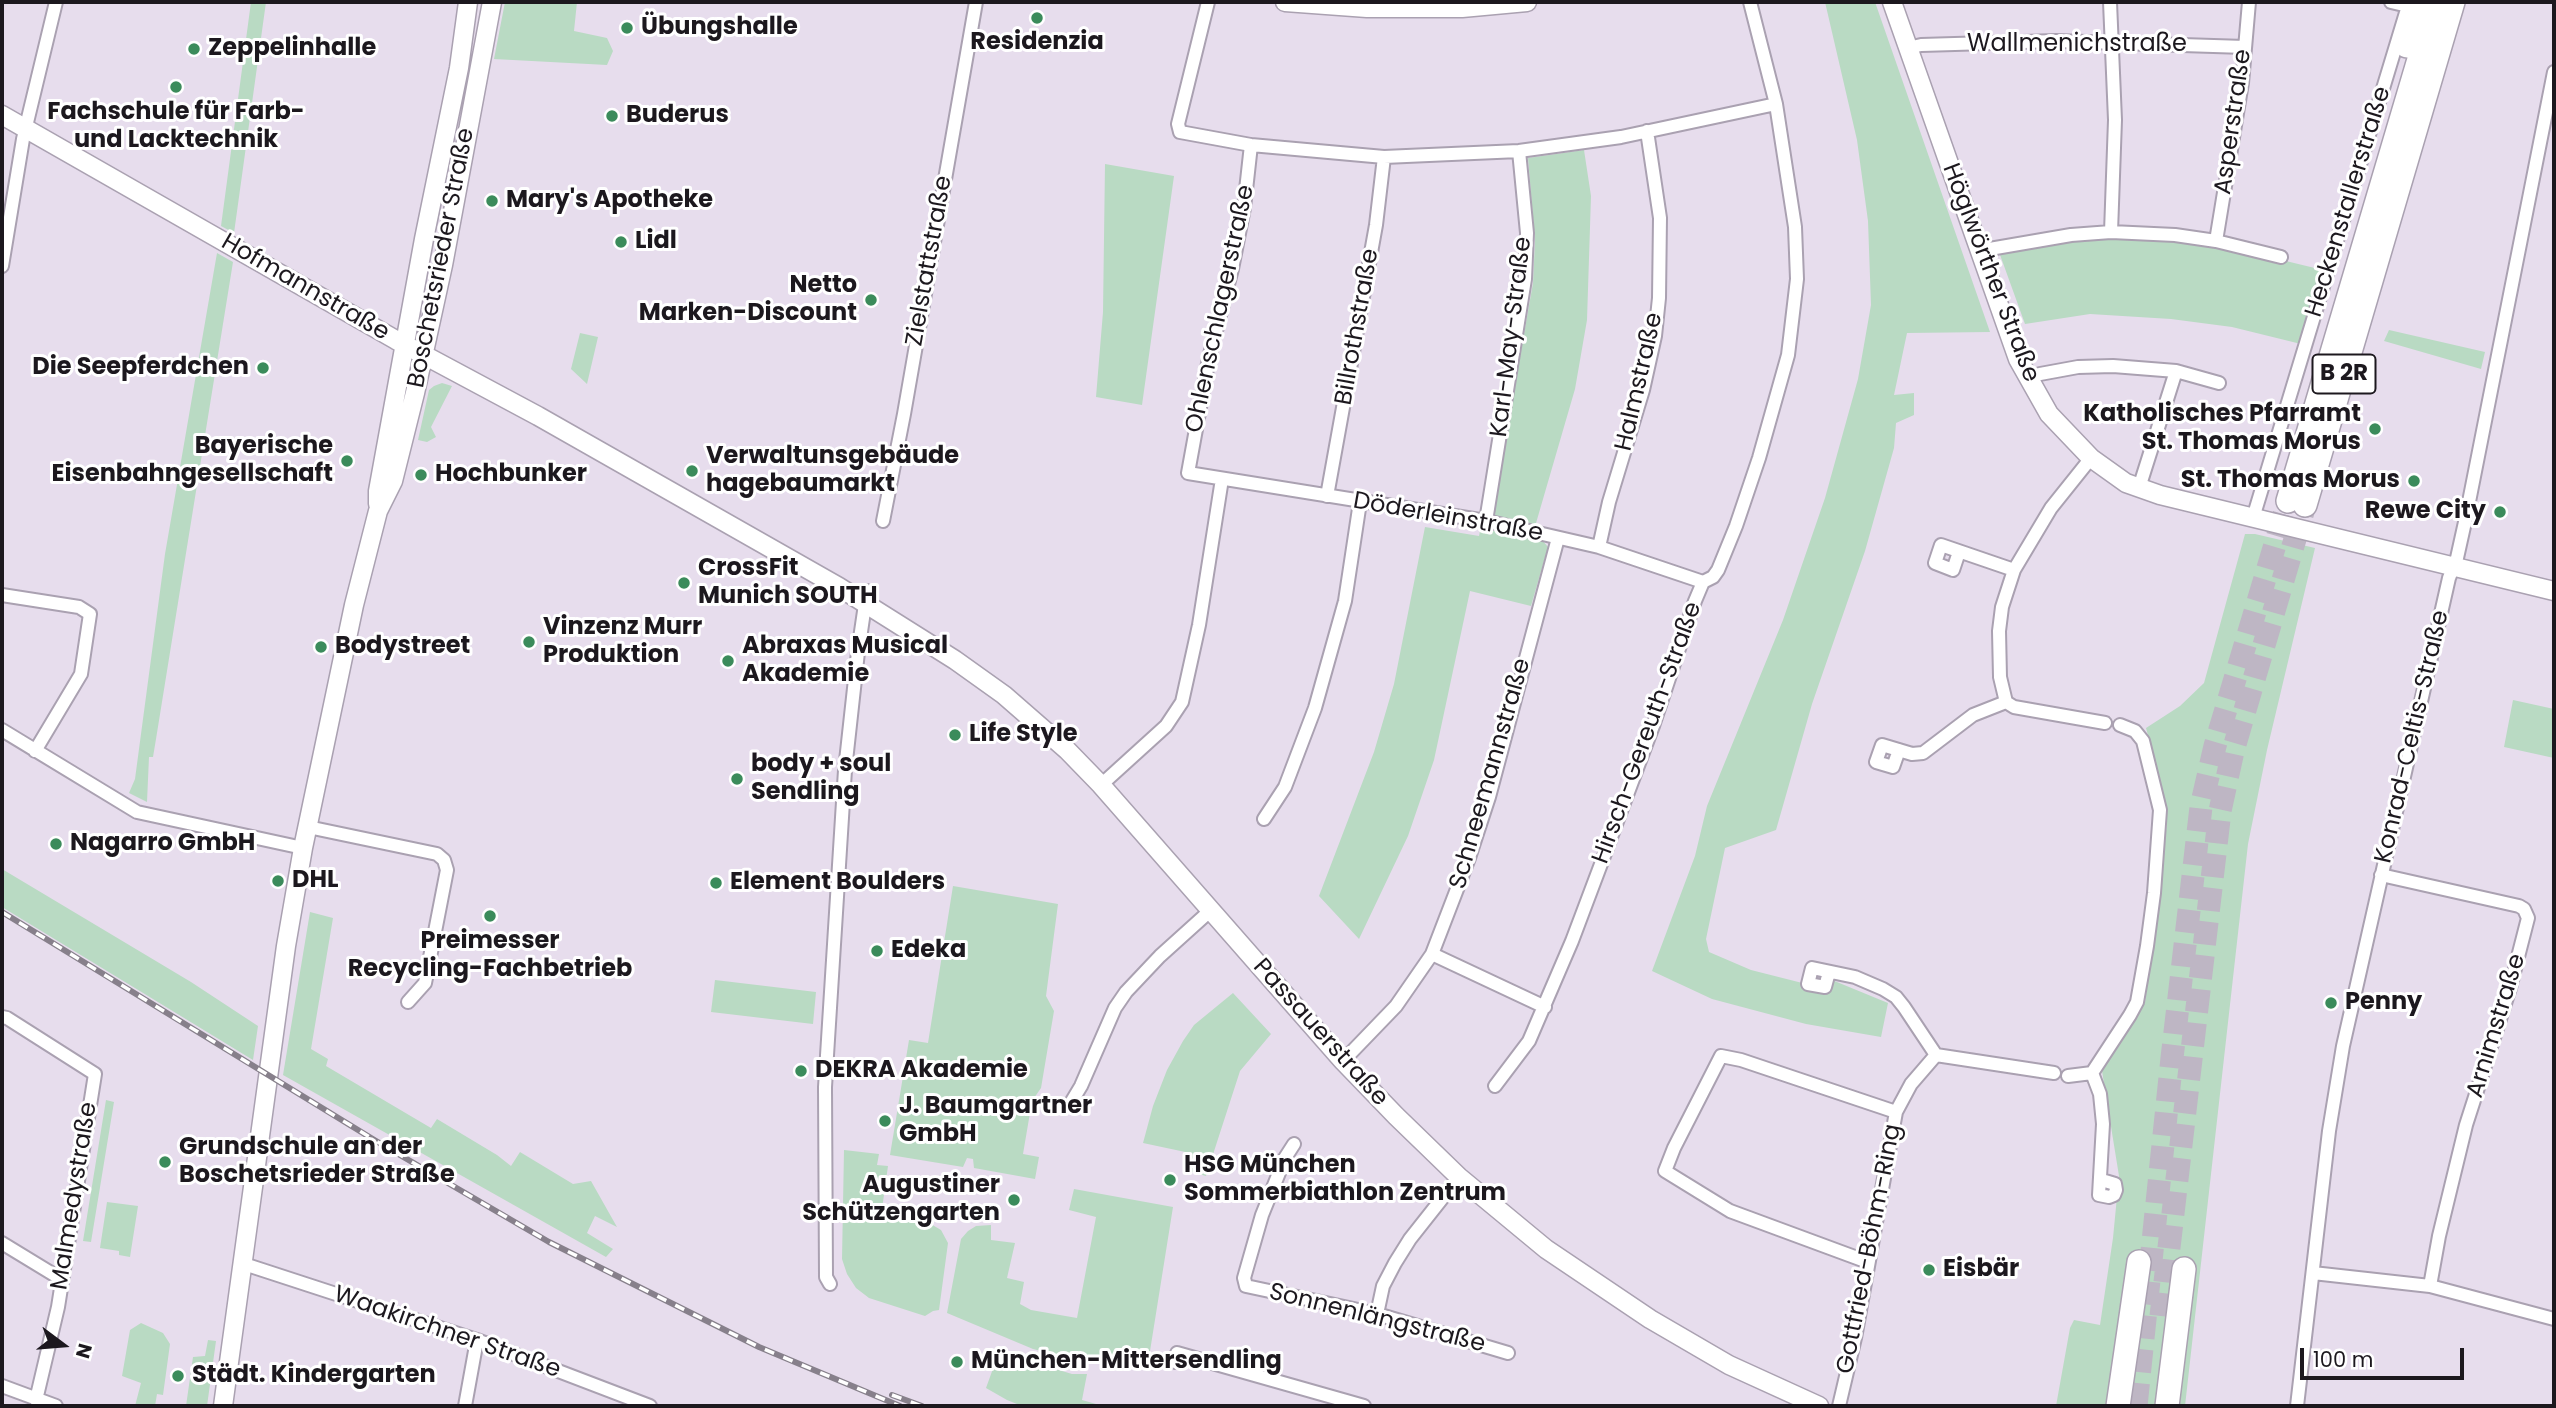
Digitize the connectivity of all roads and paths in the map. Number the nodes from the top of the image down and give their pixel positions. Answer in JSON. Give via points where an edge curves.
{"nodes":[{"id":1,"x":56,"y":2,"type":"edge"},
{"id":2,"x":468,"y":2,"type":"edge"},
{"id":3,"x":492,"y":2,"type":"edge"},
{"id":4,"x":975,"y":2,"type":"edge"},
{"id":5,"x":1208,"y":2,"type":"edge"},
{"id":6,"x":1285,"y":2,"type":"edge"},
{"id":7,"x":1527,"y":2,"type":"edge"},
{"id":8,"x":1750,"y":2,"type":"edge"},
{"id":9,"x":1892,"y":2,"type":"edge"},
{"id":10,"x":2110,"y":2,"type":"edge"},
{"id":11,"x":2249,"y":2,"type":"edge"},
{"id":12,"x":2391,"y":2,"type":"edge"},
{"id":13,"x":2436,"y":2,"type":"edge"},
{"id":14,"x":2453,"y":2,"type":"edge"},
{"id":15,"x":2469,"y":2,"type":"edge"},
{"id":16,"x":2413,"y":4,"type":"edge"},
{"id":17,"x":2112,"y":41,"type":"junction"},
{"id":18,"x":2245,"y":47,"type":"junction"},
{"id":19,"x":1908,"y":48,"type":"junction"},
{"id":20,"x":2554,"y":72,"type":"edge"},
{"id":21,"x":1776,"y":104,"type":"junction"},
{"id":22,"x":2,"y":115,"type":"edge"},
{"id":23,"x":26,"y":129,"type":"junction"},
{"id":24,"x":1647,"y":131,"type":"junction"},
{"id":25,"x":1251,"y":145,"type":"junction"},
{"id":26,"x":2394,"y":145,"type":"junction"},
{"id":27,"x":1520,"y":151,"type":"junction"},
{"id":28,"x":1384,"y":157,"type":"junction"},
{"id":29,"x":2111,"y":232,"type":"junction"},
{"id":30,"x":2216,"y":242,"type":"junction"},
{"id":31,"x":2383,"y":243,"type":"junction"},
{"id":32,"x":1978,"y":251,"type":"junction"},
{"id":33,"x":2281,"y":257,"type":"dead end"},
{"id":34,"x":2,"y":266,"type":"edge"},
{"id":35,"x":406,"y":345,"type":"junction"},
{"id":36,"x":423,"y":355,"type":"junction"},
{"id":37,"x":2176,"y":371,"type":"junction"},
{"id":38,"x":2028,"y":379,"type":"junction"},
{"id":39,"x":2218,"y":383,"type":"dead end"},
{"id":40,"x":2091,"y":458,"type":"junction"},
{"id":41,"x":1188,"y":473,"type":"joint"},
{"id":42,"x":1222,"y":479,"type":"junction"},
{"id":43,"x":2139,"y":488,"type":"junction"},
{"id":44,"x":1327,"y":496,"type":"junction"},
{"id":45,"x":1360,"y":502,"type":"junction"},
{"id":46,"x":378,"y":511,"type":"junction"},
{"id":47,"x":2253,"y":519,"type":"junction"},
{"id":48,"x":883,"y":521,"type":"dead end"},
{"id":49,"x":1486,"y":522,"type":"junction"},
{"id":50,"x":1558,"y":538,"type":"junction"},
{"id":51,"x":1599,"y":547,"type":"junction"},
{"id":52,"x":1959,"y":552,"type":"dead end"},
{"id":53,"x":2453,"y":567,"type":"junction"},
{"id":54,"x":2014,"y":569,"type":"junction"},
{"id":55,"x":1703,"y":582,"type":"junction"},
{"id":56,"x":2554,"y":591,"type":"edge"},
{"id":57,"x":2,"y":594,"type":"edge"},
{"id":58,"x":867,"y":597,"type":"junction"},
{"id":59,"x":2006,"y":702,"type":"junction"},
{"id":60,"x":2105,"y":723,"type":"dead end"},
{"id":61,"x":2120,"y":725,"type":"dead end"},
{"id":62,"x":2,"y":730,"type":"edge"},
{"id":63,"x":1899,"y":750,"type":"dead end"},
{"id":64,"x":34,"y":751,"type":"junction"},
{"id":65,"x":1101,"y":785,"type":"junction"},
{"id":66,"x":1264,"y":819,"type":"dead end"},
{"id":67,"x":307,"y":827,"type":"junction"},
{"id":68,"x":303,"y":848,"type":"junction"},
{"id":69,"x":2381,"y":875,"type":"junction"},
{"id":70,"x":1211,"y":910,"type":"junction"},
{"id":71,"x":1432,"y":954,"type":"junction"},
{"id":72,"x":1829,"y":972,"type":"dead end"},
{"id":73,"x":408,"y":1002,"type":"dead end"},
{"id":74,"x":1545,"y":1007,"type":"junction"},
{"id":75,"x":2,"y":1017,"type":"edge"},
{"id":76,"x":1936,"y":1055,"type":"junction"},
{"id":77,"x":1343,"y":1061,"type":"junction"},
{"id":78,"x":2092,"y":1073,"type":"junction"},
{"id":79,"x":1495,"y":1086,"type":"dead end"},
{"id":80,"x":1072,"y":1101,"type":"dead end"},
{"id":81,"x":1896,"y":1112,"type":"junction"},
{"id":82,"x":1294,"y":1144,"type":"dead end"},
{"id":83,"x":1459,"y":1177,"type":"junction"},
{"id":84,"x":2100,"y":1183,"type":"dead end"},
{"id":85,"x":2,"y":1243,"type":"edge"},
{"id":86,"x":1868,"y":1262,"type":"junction"},
{"id":87,"x":2139,"y":1262,"type":"dead end"},
{"id":88,"x":241,"y":1263,"type":"junction"},
{"id":89,"x":2184,"y":1269,"type":"dead end"},
{"id":90,"x":2313,"y":1273,"type":"junction"},
{"id":91,"x":61,"y":1279,"type":"junction"},
{"id":92,"x":830,"y":1284,"type":"dead end"},
{"id":93,"x":2430,"y":1286,"type":"junction"},
{"id":94,"x":1377,"y":1314,"type":"junction"},
{"id":95,"x":2554,"y":1319,"type":"edge"},
{"id":96,"x":477,"y":1340,"type":"junction"},
{"id":97,"x":1508,"y":1353,"type":"dead end"},
{"id":98,"x":1175,"y":1362,"type":"dead end"},
{"id":99,"x":2,"y":1385,"type":"edge"},
{"id":100,"x":36,"y":1399,"type":"junction"},
{"id":101,"x":56,"y":1406,"type":"edge"},
{"id":102,"x":223,"y":1406,"type":"edge"},
{"id":103,"x":465,"y":1406,"type":"edge"},
{"id":104,"x":650,"y":1406,"type":"edge"},
{"id":105,"x":1364,"y":1406,"type":"edge"},
{"id":106,"x":1819,"y":1406,"type":"edge"},
{"id":107,"x":1839,"y":1406,"type":"edge"},
{"id":108,"x":2118,"y":1406,"type":"edge"},
{"id":109,"x":2167,"y":1406,"type":"edge"},
{"id":110,"x":2297,"y":1406,"type":"edge"}],
"edges":[{"from":1,"to":23,"type":"street"},
{"from":2,"to":35,"type":"street","name":"Boschetsrieder Straße"},
{"from":3,"to":36,"type":"street","name":"Boschetsrieder Straße"},
{"from":4,"to":48,"type":"street","name":"Zielstattstraße"},
{"from":5,"to":25,"type":"street","via":[[1180,131]]},
{"from":6,"to":7,"type":"street","via":[[1367,8],[1462,8]]},
{"from":8,"to":21,"type":"street","name":"Hirsch-Gereuth-Straße"},
{"from":9,"to":19,"type":"street","name":"Höglwörther Straße"},
{"from":10,"to":17,"type":"street"},
{"from":11,"to":18,"type":"street","name":"Asperstraße"},
{"from":12,"to":16,"type":"street"},
{"from":13,"to":26,"type":"highway","number":"B 2R"},
{"from":14,"to":31,"type":"highway","number":"B 2R"},
{"from":15,"to":31,"type":"highway","via":[[2425,140]]},
{"from":16,"to":26,"type":"highway"},
{"from":16,"to":47,"type":"street","name":"Heckenstallerstraße"},
{"from":17,"to":18,"type":"street","name":"Wallmenichstraße"},
{"from":17,"to":19,"type":"street","name":"Wallmenichstraße"},
{"from":17,"to":29,"type":"street"},
{"from":18,"to":30,"type":"street","name":"Asperstraße"},
{"from":19,"to":32,"type":"street","name":"Höglwörther Straße"},
{"from":20,"to":53,"type":"street","name":"Konrad-Celtis-Straße"},
{"from":21,"to":24,"type":"street"},
{"from":21,"to":55,"type":"street","name":"Hirsch-Gereuth-Straße","via":[[1795,227],[1794,317],[1784,369],[1741,513],[1718,570]]},
{"from":22,"to":23,"type":"street","name":"Hofmannstraße"},
{"from":23,"to":34,"type":"street"},
{"from":23,"to":35,"type":"street","name":"Hofmannstraße"},
{"from":24,"to":27,"type":"street"},
{"from":24,"to":51,"type":"street","name":"Halmstraße","via":[[1660,218],[1655,335]]},
{"from":25,"to":28,"type":"street"},
{"from":25,"to":41,"type":"street","name":"Ohlenschlagerstraße","via":[[1244,208]]},
{"from":26,"to":31,"type":"highway","name":"Heckenstallerstraße","number":"B 2R","via":[[2296,503]]},
{"from":27,"to":28,"type":"street"},
{"from":27,"to":49,"type":"street","name":"Karl-May-Straße","via":[[1526,214],[1525,279]]},
{"from":28,"to":44,"type":"street","name":"Billrothstraße"},
{"from":29,"to":30,"type":"street"},
{"from":29,"to":32,"type":"street","via":[[2071,234]]},
{"from":30,"to":33,"type":"street"},
{"from":32,"to":38,"type":"street","name":"Höglwörther Straße"},
{"from":35,"to":36,"type":"street","name":"Hofmannstraße"},
{"from":35,"to":46,"type":"street","name":"Boschetsrieder Straße"},
{"from":36,"to":46,"type":"street","name":"Boschetsrieder Straße","via":[[393,481]]},
{"from":36,"to":58,"type":"street","name":"Hofmannstraße"},
{"from":37,"to":38,"type":"street","via":[[2078,367]]},
{"from":37,"to":39,"type":"street"},
{"from":37,"to":43,"type":"street"},
{"from":38,"to":40,"type":"street","name":"Höglwörther Straße","via":[[2059,426]]},
{"from":40,"to":43,"type":"street","name":"Höglwörther Straße"},
{"from":40,"to":54,"type":"street","via":[[2051,508]]},
{"from":41,"to":42,"type":"street","name":"Döderleinstraße"},
{"from":42,"to":44,"type":"street","name":"Döderleinstraße"},
{"from":42,"to":65,"type":"street","via":[[1182,702],[1166,726]]},
{"from":43,"to":47,"type":"street","name":"Höglwörther Straße"},
{"from":44,"to":45,"type":"street","name":"Döderleinstraße"},
{"from":45,"to":49,"type":"street","name":"Döderleinstraße"},
{"from":45,"to":66,"type":"street","via":[[1345,601],[1318,698],[1285,788]]},
{"from":46,"to":67,"type":"street","name":"Boschetsrieder Straße"},
{"from":47,"to":53,"type":"street","name":"Höglwörther Straße"},
{"from":49,"to":50,"type":"street","name":"Döderleinstraße"},
{"from":50,"to":51,"type":"street","name":"Döderleinstraße"},
{"from":50,"to":71,"type":"street","name":"Schneemannstraße","via":[[1489,797]]},
{"from":51,"to":55,"type":"street","name":"Döderleinstraße"},
{"from":52,"to":54,"type":"street"},
{"from":53,"to":56,"type":"street","name":"Höglwörther Straße"},
{"from":53,"to":69,"type":"street","name":"Konrad-Celtis-Straße"},
{"from":54,"to":59,"type":"street","via":[[2000,631],[2000,677]]},
{"from":55,"to":74,"type":"street","name":"Hirsch-Gereuth-Straße"},
{"from":57,"to":64,"type":"street","via":[[79,607],[90,614],[81,674]]},
{"from":58,"to":65,"type":"street","name":"Passauerstraße","via":[[1004,695]]},
{"from":58,"to":92,"type":"street","via":[[843,793],[825,1087],[826,1277]]},
{"from":59,"to":60,"type":"street"},
{"from":59,"to":63,"type":"street","via":[[1973,715],[1923,753]]},
{"from":61,"to":78,"type":"street","via":[[2135,731],[2143,741],[2161,825],[2137,1002]]},
{"from":62,"to":64,"type":"street"},
{"from":64,"to":68,"type":"street","via":[[144,815]]},
{"from":65,"to":70,"type":"street","name":"Passauerstraße"},
{"from":67,"to":68,"type":"street","name":"Boschetsrieder Straße"},
{"from":67,"to":73,"type":"street","via":[[437,854],[444,860],[447,870],[425,983]]},
{"from":68,"to":88,"type":"street","name":"Boschetsrieder Straße"},
{"from":69,"to":90,"type":"street","name":"Konrad-Celtis-Straße","via":[[2332,1110]]},
{"from":69,"to":93,"type":"street","name":"Arnimstraße","via":[[2519,906],[2528,918],[2466,1125]]},
{"from":70,"to":77,"type":"street","name":"Passauerstraße"},
{"from":70,"to":80,"type":"street","via":[[1126,992]]},
{"from":71,"to":74,"type":"street"},
{"from":71,"to":77,"type":"street","name":"Schneemannstraße","via":[[1396,1006]]},
{"from":72,"to":76,"type":"street","via":[[1855,977],[1896,998]]},
{"from":74,"to":79,"type":"street","name":"Hirsch-Gereuth-Straße","via":[[1529,1041]]},
{"from":75,"to":91,"type":"street","name":"Malmedystraße","via":[[95,1074]]},
{"from":76,"to":78,"type":"street","via":[[2061,1074]]},
{"from":76,"to":81,"type":"street","name":"Gottfried-Böhm-Ring","via":[[1911,1084]]},
{"from":77,"to":83,"type":"street","name":"Passauerstraße"},
{"from":78,"to":84,"type":"street","via":[[2103,1124]]},
{"from":81,"to":86,"type":"street","name":"Gottfried-Böhm-Ring"},
{"from":81,"to":86,"type":"street","via":[[1721,1056],[1665,1171],[1730,1211]]},
{"from":82,"to":94,"type":"street","name":"Sonnenlängstraße","via":[[1262,1215],[1244,1278],[1246,1286]]},
{"from":83,"to":94,"type":"street","via":[[1395,1263],[1383,1286]]},
{"from":83,"to":106,"type":"street","name":"Passauerstraße","via":[[1546,1249],[1650,1318],[1729,1365]]},
{"from":85,"to":91,"type":"street"},
{"from":86,"to":107,"type":"street","name":"Gottfried-Böhm-Ring"},
{"from":87,"to":108,"type":"highway"},
{"from":88,"to":96,"type":"street","name":"Waakirchner Straße"},
{"from":88,"to":102,"type":"street","name":"Boschetsrieder Straße"},
{"from":89,"to":109,"type":"highway"},
{"from":90,"to":93,"type":"street"},
{"from":90,"to":110,"type":"street","name":"Konrad-Celtis-Straße"},
{"from":91,"to":100,"type":"street","name":"Malmedystraße"},
{"from":93,"to":95,"type":"street"},
{"from":94,"to":97,"type":"street","name":"Sonnenlängstraße"},
{"from":96,"to":103,"type":"street"},
{"from":96,"to":104,"type":"street","name":"Waakirchner Straße"},
{"from":98,"to":105,"type":"street","via":[[1177,1353]]},
{"from":99,"to":100,"type":"street"},
{"from":100,"to":101,"type":"street"}]}
